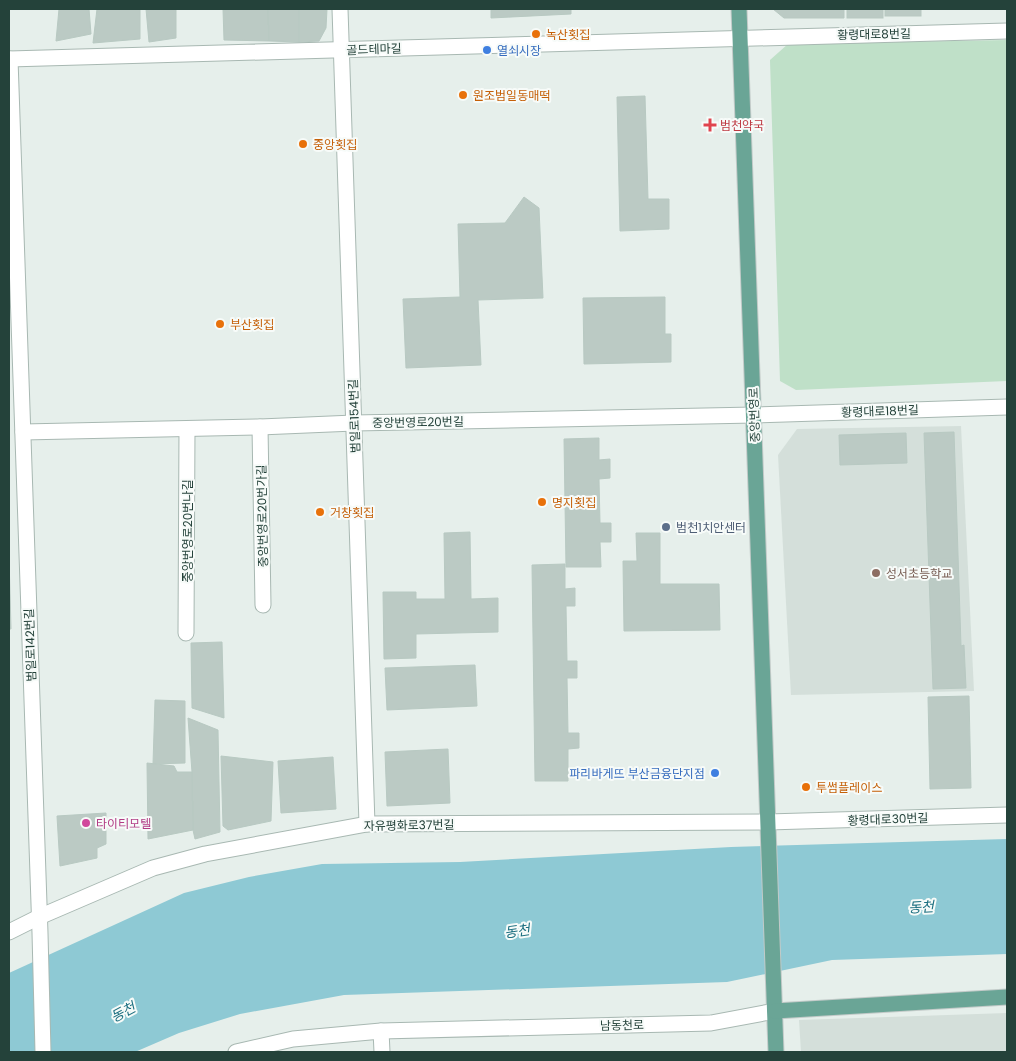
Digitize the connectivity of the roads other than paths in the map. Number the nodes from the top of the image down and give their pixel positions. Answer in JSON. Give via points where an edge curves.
{"nodes":[{"id":1,"x":340,"y":9,"type":"edge"},
{"id":2,"x":739,"y":9,"type":"edge"},
{"id":3,"x":1007,"y":31,"type":"edge"},
{"id":4,"x":740,"y":38,"type":"junction"},
{"id":5,"x":341,"y":50,"type":"junction"},
{"id":6,"x":9,"y":59,"type":"edge"},
{"id":7,"x":15,"y":371,"type":"edge"},
{"id":8,"x":1007,"y":407,"type":"edge"},
{"id":9,"x":754,"y":415,"type":"junction"},
{"id":10,"x":354,"y":423,"type":"junction"},
{"id":11,"x":260,"y":427,"type":"junction"},
{"id":12,"x":187,"y":429,"type":"junction"},
{"id":13,"x":23,"y":432,"type":"junction"},
{"id":14,"x":264,"y":605,"type":"dead end"},
{"id":15,"x":186,"y":633,"type":"dead end"},
{"id":16,"x":1007,"y":815,"type":"edge"},
{"id":17,"x":768,"y":822,"type":"junction"},
{"id":18,"x":367,"y":824,"type":"junction"},
{"id":19,"x":39,"y":917,"type":"junction"},
{"id":20,"x":9,"y":932,"type":"edge"},
{"id":21,"x":1007,"y":997,"type":"edge"},
{"id":22,"x":774,"y":1011,"type":"junction"},
{"id":23,"x":381,"y":1031,"type":"junction"},
{"id":24,"x":43,"y":1052,"type":"edge"},
{"id":25,"x":236,"y":1052,"type":"edge"},
{"id":26,"x":382,"y":1052,"type":"edge"},
{"id":27,"x":776,"y":1052,"type":"edge"}],
"edges":[{"from":1,"to":5,"type":"street","name":"범일로154번길"},
{"from":2,"to":4,"type":"main road","name":"중앙번영로"},
{"from":3,"to":4,"type":"street","name":"황령대로8번길"},
{"from":4,"to":5,"type":"street","name":"골드테마길"},
{"from":4,"to":9,"type":"main road","name":"중앙번영로"},
{"from":5,"to":6,"type":"street","name":"골드테마길"},
{"from":5,"to":10,"type":"street","name":"범일로154번길"},
{"from":6,"to":7,"type":"street","name":"범일로142번길"},
{"from":7,"to":13,"type":"street","name":"범일로142번길"},
{"from":8,"to":9,"type":"street","name":"황령대로18번길"},
{"from":9,"to":10,"type":"street","name":"중앙번영로20번길"},
{"from":9,"to":17,"type":"main road","name":"중앙번영로"},
{"from":10,"to":11,"type":"street","name":"중앙번영로20번길"},
{"from":10,"to":18,"type":"street","name":"범일로154번길"},
{"from":11,"to":12,"type":"street","name":"중앙번영로20번길"},
{"from":11,"to":14,"type":"street","name":"중앙번영로20번가길"},
{"from":12,"to":13,"type":"street","name":"중앙번영로20번길"},
{"from":12,"to":15,"type":"street","name":"중앙번영로20번나길"},
{"from":13,"to":19,"type":"street","name":"범일로142번길"},
{"from":16,"to":17,"type":"street","name":"황령대로30번길"},
{"from":17,"to":18,"type":"street","name":"자유평화로37번길"},
{"from":17,"to":22,"type":"main road","name":"중앙번영로"},
{"from":18,"to":19,"type":"street","name":"자유평화로37번길","via":[[205,854],[153,868]]},
{"from":19,"to":20,"type":"street","name":"자유평화로37번길"},
{"from":19,"to":24,"type":"street","name":"범일로142번길"},
{"from":21,"to":22,"type":"main road","name":"남동천로"},
{"from":22,"to":23,"type":"street","name":"남동천로","via":[[711,1023]]},
{"from":22,"to":27,"type":"main road","name":"중앙번영로"},
{"from":23,"to":25,"type":"street","name":"남동천로","via":[[293,1039]]},
{"from":23,"to":26,"type":"street"}]}
